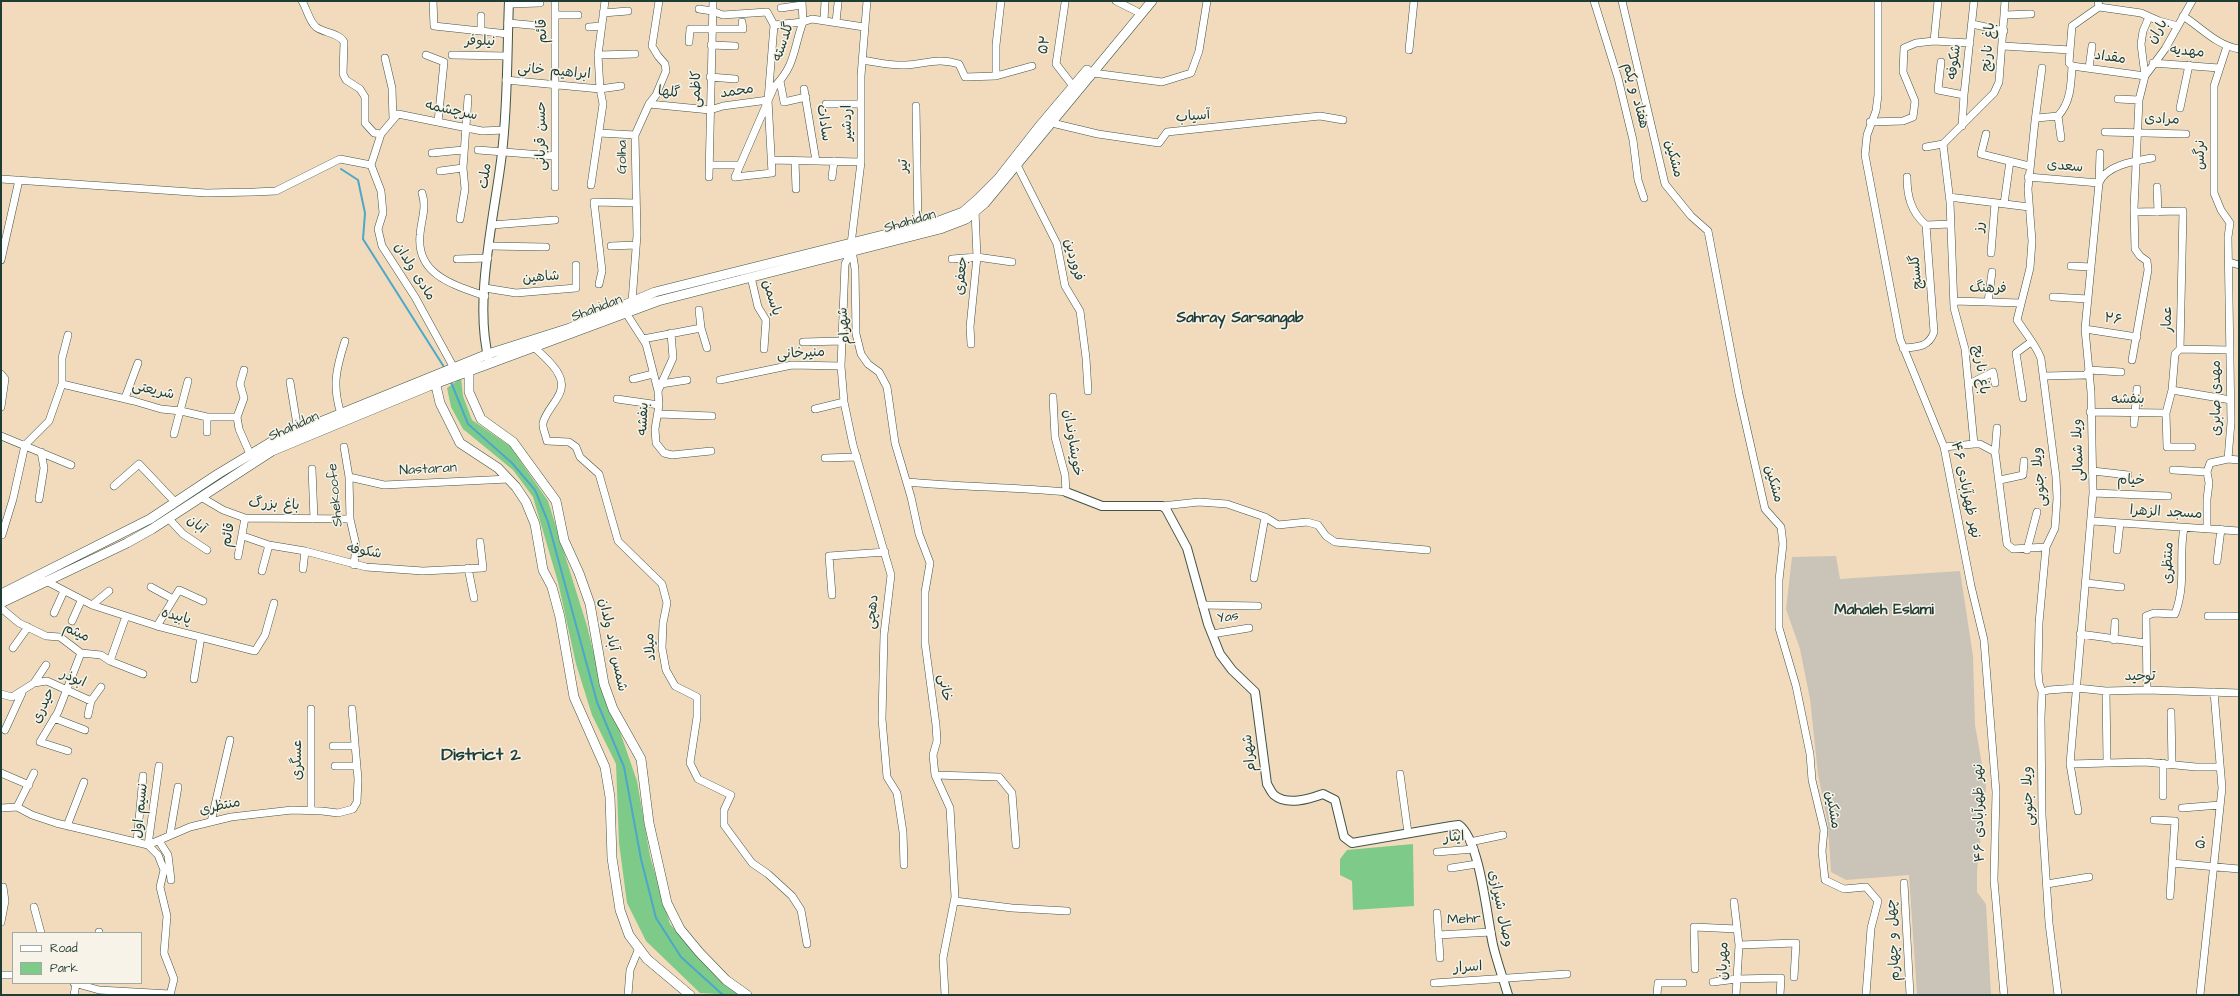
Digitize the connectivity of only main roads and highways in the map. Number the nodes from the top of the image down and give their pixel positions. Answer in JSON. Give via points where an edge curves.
{"nodes":[{"id":1,"x":1144,"y":1,"type":"edge"},
{"id":2,"x":1152,"y":1,"type":"edge"},
{"id":3,"x":851,"y":248,"type":"junction"},
{"id":4,"x":469,"y":371,"type":"junction"},
{"id":5,"x":435,"y":379,"type":"junction"},
{"id":6,"x":1,"y":594,"type":"edge"},
{"id":7,"x":1,"y":602,"type":"edge"},
{"id":8,"x":690,"y":995,"type":"edge"},
{"id":9,"x":747,"y":995,"type":"edge"}],
"edges":[{"from":1,"to":3,"type":"main road","name":"Shahidan","via":[[998,178],[963,212]]},
{"from":2,"to":3,"type":"main road","name":"Shahidan","via":[[985,203],[966,218],[940,229]]},
{"from":3,"to":4,"type":"main road","name":"Shahidan","via":[[658,301]]},
{"from":3,"to":5,"type":"main road","name":"Shahidan","via":[[655,292],[570,328],[488,354]]},
{"from":4,"to":5,"type":"main road","name":"Shahidan"},
{"from":4,"to":9,"type":"main road","name":"شمس آباد ولدان","via":[[469,392],[481,419],[513,442],[556,500],[564,540],[590,604],[604,684],[614,709],[641,759],[649,823],[667,903],[680,928],[699,952],[726,980]]},
{"from":5,"to":6,"type":"main road","name":"Shahidan","via":[[271,442],[150,519]]},
{"from":5,"to":7,"type":"main road","name":"Shahidan","via":[[272,451],[169,519],[114,550],[44,580]]},
{"from":5,"to":8,"type":"main road","via":[[440,403],[460,444],[498,468],[526,502],[535,524],[543,570],[552,587],[560,617],[574,697],[605,767],[610,797],[612,858],[620,910],[629,935],[639,948],[658,969]]}]}
